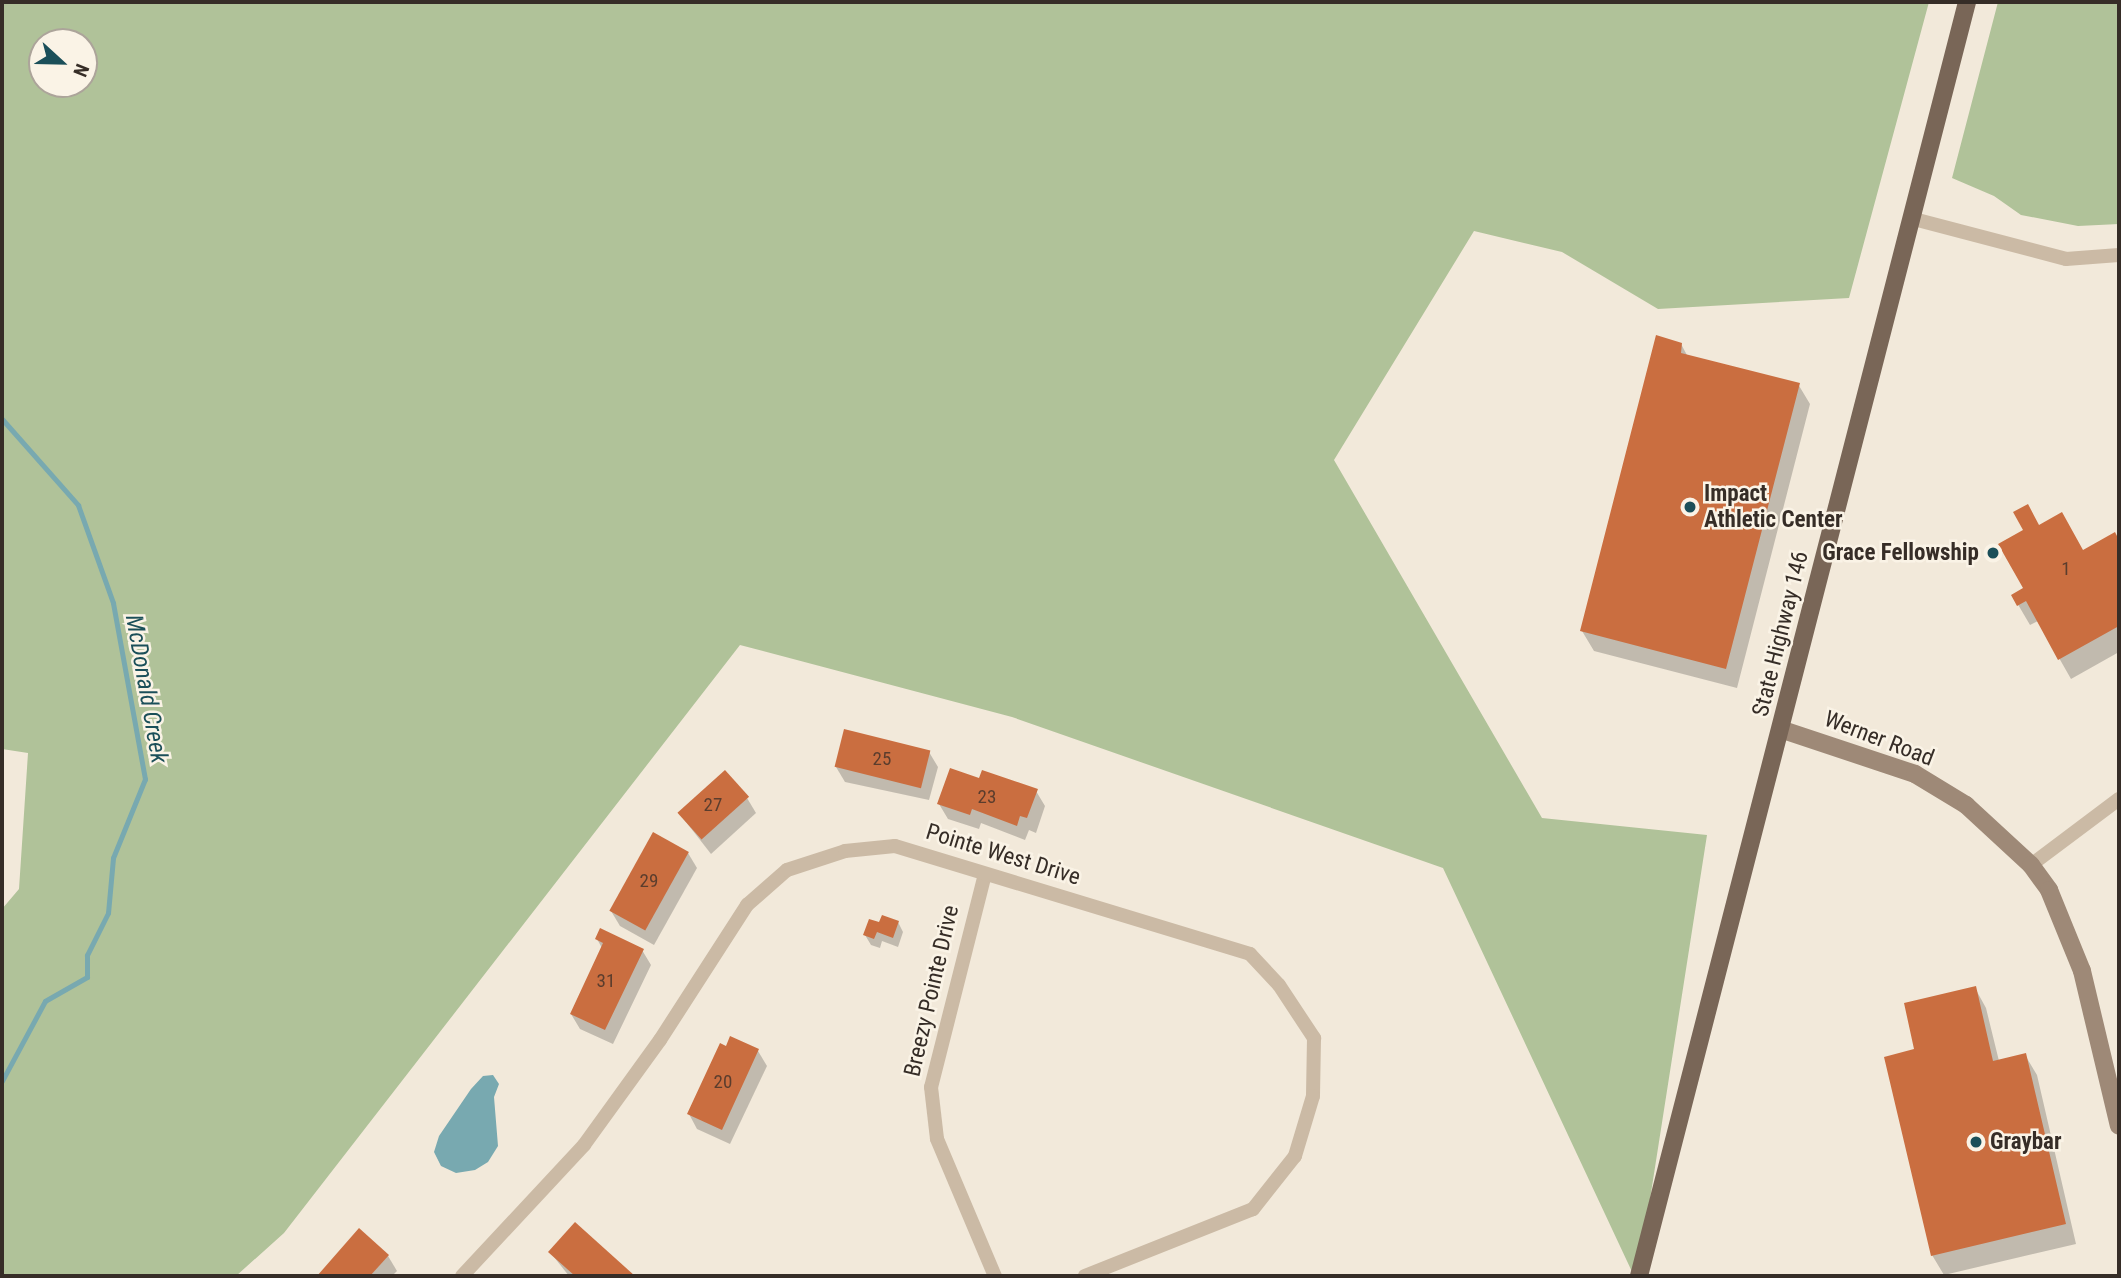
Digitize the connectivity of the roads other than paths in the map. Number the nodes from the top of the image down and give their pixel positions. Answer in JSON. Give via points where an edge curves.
{"nodes":[{"id":1,"x":1967,"y":2,"type":"edge"},
{"id":2,"x":1910,"y":218,"type":"junction"},
{"id":3,"x":2119,"y":255,"type":"edge"},
{"id":4,"x":1783,"y":730,"type":"junction"},
{"id":5,"x":2119,"y":799,"type":"edge"},
{"id":6,"x":2031,"y":865,"type":"junction"},
{"id":7,"x":985,"y":874,"type":"junction"},
{"id":8,"x":2119,"y":1126,"type":"edge"},
{"id":9,"x":472,"y":1265,"type":"junction"},
{"id":10,"x":462,"y":1276,"type":"edge"},
{"id":11,"x":484,"y":1276,"type":"edge"},
{"id":12,"x":995,"y":1276,"type":"edge"},
{"id":13,"x":1085,"y":1276,"type":"edge"},
{"id":14,"x":1639,"y":1276,"type":"edge"}],
"edges":[{"from":1,"to":2,"type":"main road","name":"State Highway 146"},
{"from":2,"to":3,"type":"street","via":[[2066,259]]},
{"from":2,"to":4,"type":"main road","name":"State Highway 146"},
{"from":4,"to":6,"type":"street","name":"Werner Road","via":[[1915,774],[1966,805]]},
{"from":4,"to":14,"type":"main road","name":"State Highway 146"},
{"from":5,"to":6,"type":"street"},
{"from":6,"to":8,"type":"street","name":"Werner Road","via":[[2049,890],[2082,971]]},
{"from":7,"to":9,"type":"street","name":"Pointe West Drive","via":[[895,846],[845,851],[787,870],[747,905],[704,975],[584,1145]]},
{"from":7,"to":12,"type":"street","name":"Breezy Pointe Drive","via":[[931,1087],[937,1139]]},
{"from":7,"to":13,"type":"street","name":"Pointe West Drive","via":[[1250,954],[1279,985],[1314,1038],[1313,1096],[1296,1156],[1253,1209]]},
{"from":9,"to":10,"type":"street","name":"Pointe West Drive"},
{"from":9,"to":11,"type":"street"}]}
